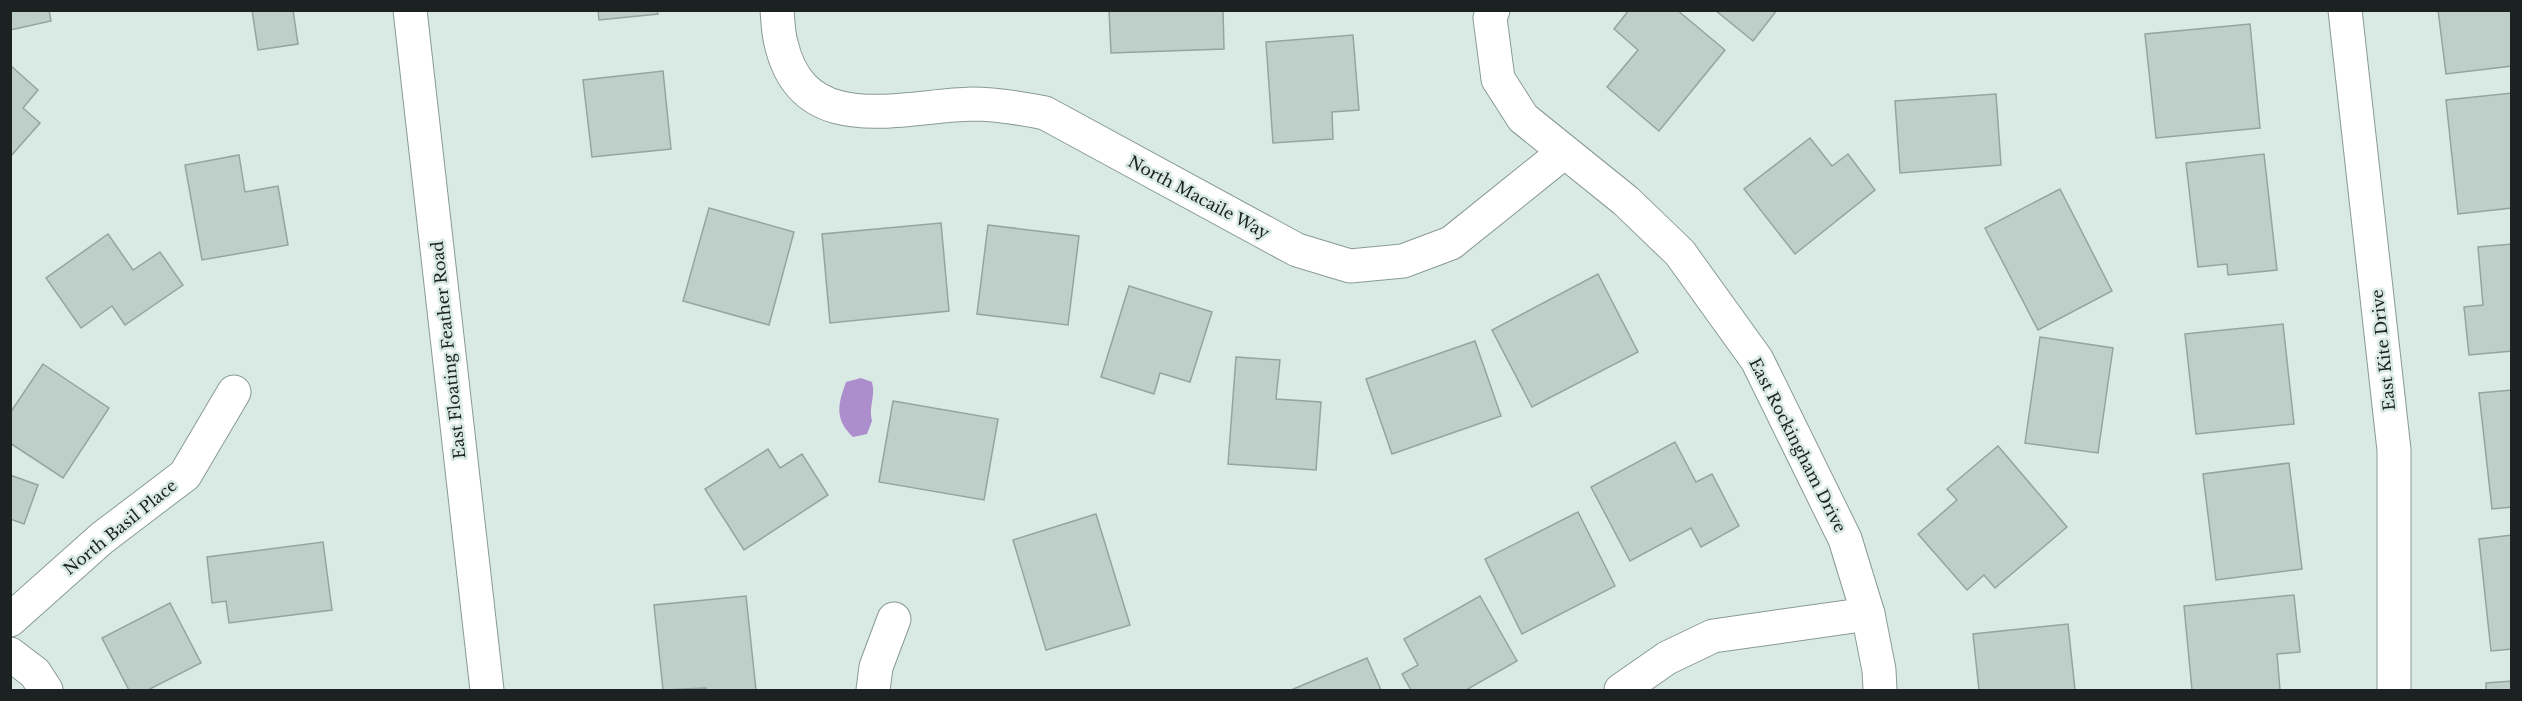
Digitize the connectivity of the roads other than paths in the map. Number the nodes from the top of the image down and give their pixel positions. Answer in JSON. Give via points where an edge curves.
{"nodes":[{"id":1,"x":410,"y":10,"type":"edge"},
{"id":2,"x":777,"y":10,"type":"edge"},
{"id":3,"x":1493,"y":10,"type":"edge"},
{"id":4,"x":2345,"y":10,"type":"edge"},
{"id":5,"x":1563,"y":153,"type":"junction"},
{"id":6,"x":234,"y":392,"type":"dead end"},
{"id":7,"x":1868,"y":614,"type":"junction"},
{"id":8,"x":894,"y":619,"type":"dead end"},
{"id":9,"x":10,"y":620,"type":"edge"},
{"id":10,"x":10,"y":654,"type":"edge"},
{"id":11,"x":46,"y":690,"type":"edge"},
{"id":12,"x":487,"y":690,"type":"edge"},
{"id":13,"x":873,"y":690,"type":"edge"},
{"id":14,"x":1621,"y":690,"type":"edge"},
{"id":15,"x":1880,"y":690,"type":"edge"},
{"id":16,"x":2394,"y":690,"type":"edge"}],
"edges":[{"from":1,"to":12,"type":"street","name":"East Floating Feather Road"},
{"from":2,"to":5,"type":"street","name":"North Macaile Way","via":[[781,43],[791,70],[810,96],[836,109],[863,112],[973,104],[1045,113],[1297,250],[1350,266],[1403,261],[1451,243]]},
{"from":3,"to":5,"type":"street","name":"East Rockingham Drive","via":[[1490,18],[1498,79],[1523,118]]},
{"from":4,"to":16,"type":"street","name":"East Kite Drive","via":[[2394,450]]},
{"from":5,"to":7,"type":"street","name":"East Rockingham Drive","via":[[1626,201],[1680,253],[1757,360],[1845,539]]},
{"from":6,"to":9,"type":"street","name":"North Basil Place","via":[[185,476],[102,538]]},
{"from":7,"to":14,"type":"street","via":[[1713,636],[1667,658]]},
{"from":7,"to":15,"type":"street","name":"East Rockingham Drive"},
{"from":8,"to":13,"type":"street","via":[[876,667]]},
{"from":10,"to":11,"type":"street","via":[[35,673]]}]}
